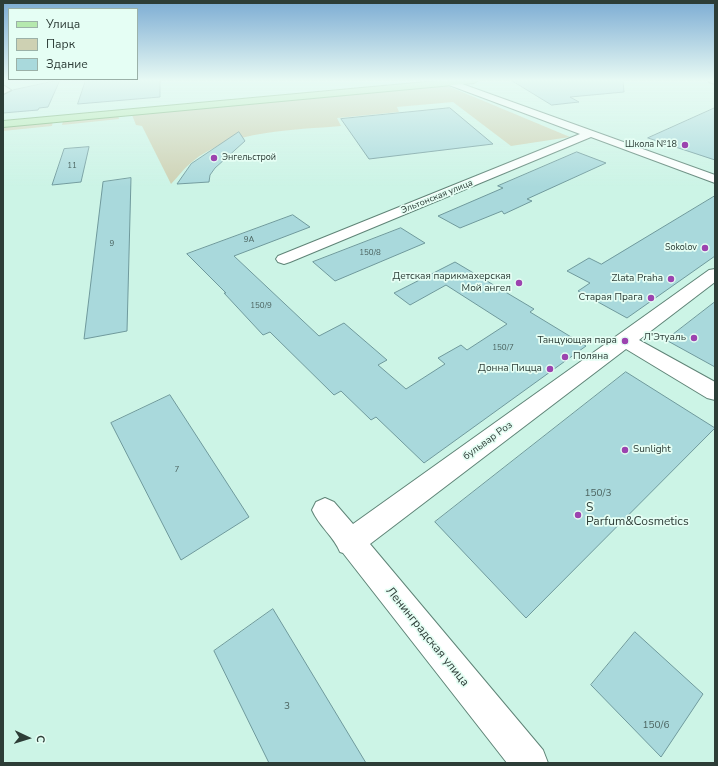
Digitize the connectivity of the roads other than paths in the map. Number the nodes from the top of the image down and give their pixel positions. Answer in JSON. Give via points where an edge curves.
{"nodes":[{"id":1,"x":49,"y":116,"type":"edge"},
{"id":2,"x":88,"y":116,"type":"edge"},
{"id":3,"x":540,"y":116,"type":"edge"},
{"id":4,"x":3,"y":120,"type":"edge"},
{"id":5,"x":3,"y":124,"type":"edge"},
{"id":6,"x":589,"y":134,"type":"junction"},
{"id":7,"x":715,"y":180,"type":"edge"},
{"id":8,"x":284,"y":259,"type":"dead end"},
{"id":9,"x":715,"y":274,"type":"edge"},
{"id":10,"x":625,"y":340,"type":"junction"},
{"id":11,"x":715,"y":392,"type":"edge"},
{"id":12,"x":325,"y":510,"type":"dead end"},
{"id":13,"x":350,"y":543,"type":"junction"},
{"id":14,"x":530,"y":763,"type":"edge"}],
"edges":[{"from":1,"to":4,"type":"main road"},
{"from":2,"to":5,"type":"main road"},
{"from":3,"to":6,"type":"street"},
{"from":6,"to":7,"type":"street"},
{"from":6,"to":8,"type":"street","name":"Эльтонская улица"},
{"from":9,"to":10,"type":"street","name":"бульвар Роз"},
{"from":10,"to":11,"type":"street"},
{"from":10,"to":13,"type":"street","name":"бульвар Роз"},
{"from":12,"to":13,"type":"street","name":"Ленинградская улица"},
{"from":13,"to":14,"type":"street","name":"Ленинградская улица"}]}
